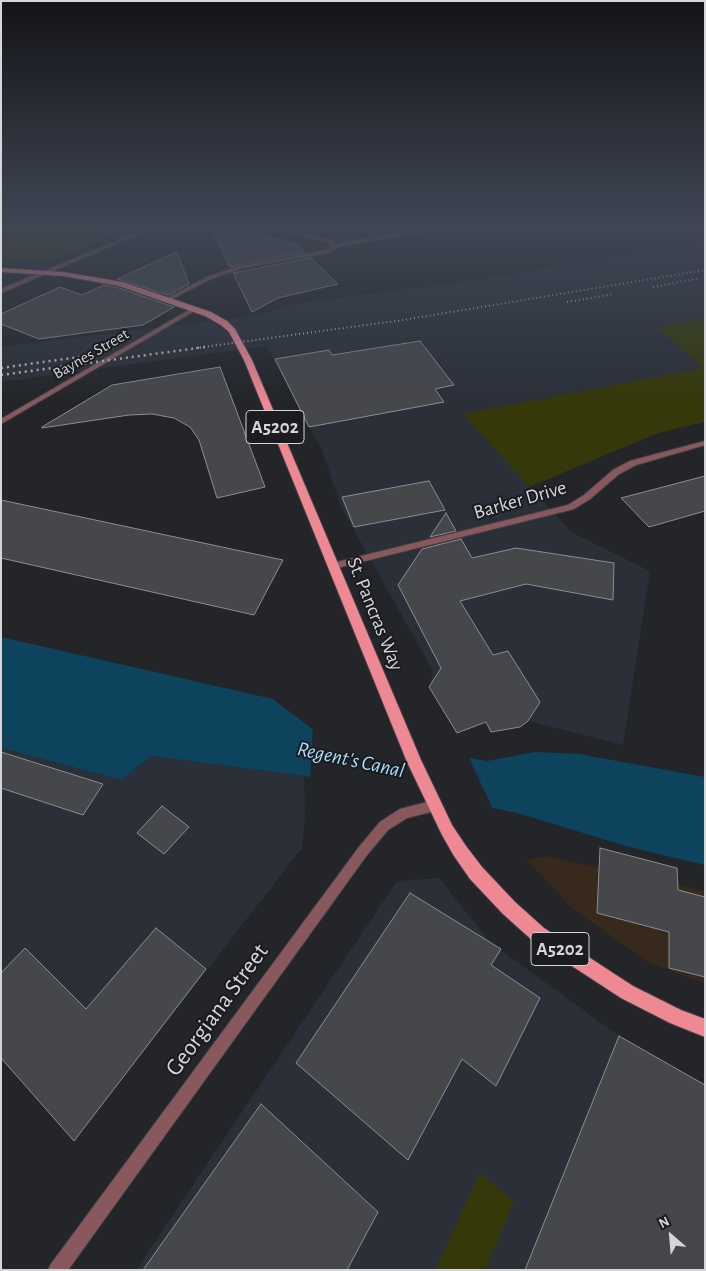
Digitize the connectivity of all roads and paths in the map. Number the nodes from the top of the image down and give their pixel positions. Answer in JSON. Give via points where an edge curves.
{"nodes":[{"id":1,"x":129,"y":287,"type":"edge"},
{"id":2,"x":191,"y":287,"type":"edge"},
{"id":3,"x":168,"y":299,"type":"junction"},
{"id":4,"x":194,"y":309,"type":"junction"},
{"id":5,"x":1,"y":422,"type":"edge"},
{"id":6,"x":705,"y":443,"type":"edge"},
{"id":7,"x":333,"y":566,"type":"junction"},
{"id":8,"x":433,"y":801,"type":"junction"},
{"id":9,"x":705,"y":1028,"type":"edge"},
{"id":10,"x":57,"y":1270,"type":"edge"}],
"edges":[{"from":1,"to":3,"type":"main road","name":"St. Pancras Way","number":"A5202"},
{"from":2,"to":3,"type":"street"},
{"from":3,"to":4,"type":"main road","name":"St. Pancras Way","number":"A5202"},
{"from":4,"to":5,"type":"street","name":"Baynes Street"},
{"from":4,"to":7,"type":"main road","name":"St. Pancras Way","number":"A5202","via":[[224,323],[238,340]]},
{"from":6,"to":7,"type":"street","name":"Barker Drive","via":[[633,463],[571,507]]},
{"from":7,"to":8,"type":"main road","name":"St. Pancras Way","number":"A5202"},
{"from":8,"to":9,"type":"main road","name":"St. Pancras Way","number":"A5202","via":[[447,830],[476,873],[538,934],[627,992]]},
{"from":8,"to":10,"type":"street","name":"Georgiana Street","via":[[384,826],[363,851]]}]}
